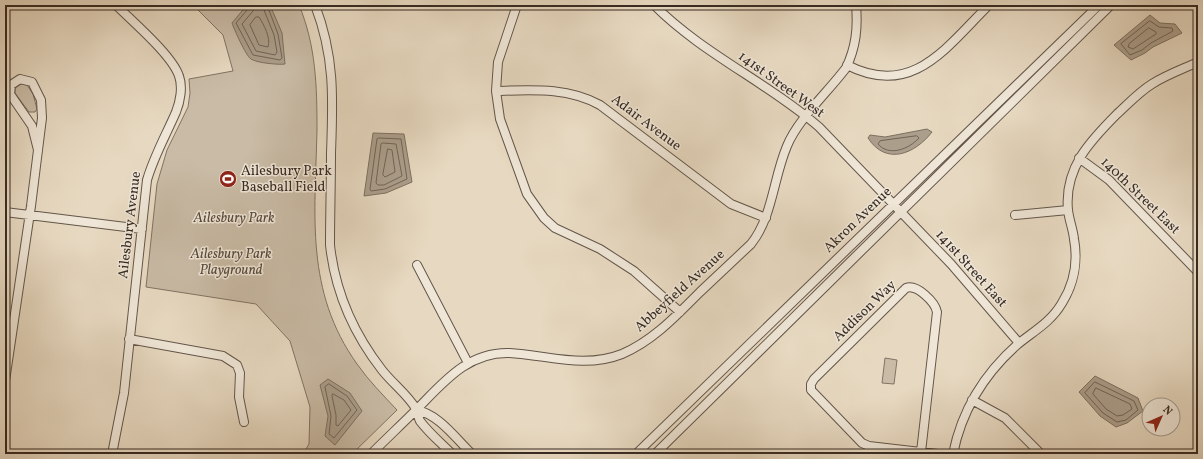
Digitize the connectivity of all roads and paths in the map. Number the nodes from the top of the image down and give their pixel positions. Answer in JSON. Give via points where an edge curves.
{"nodes":[{"id":1,"x":116,"y":5,"type":"edge"},
{"id":2,"x":315,"y":5,"type":"edge"},
{"id":3,"x":517,"y":5,"type":"edge"},
{"id":4,"x":654,"y":5,"type":"edge"},
{"id":5,"x":856,"y":5,"type":"edge"},
{"id":6,"x":989,"y":5,"type":"edge"},
{"id":7,"x":1099,"y":5,"type":"edge"},
{"id":8,"x":1111,"y":5,"type":"edge"},
{"id":9,"x":1198,"y":62,"type":"edge"},
{"id":10,"x":847,"y":65,"type":"junction"},
{"id":11,"x":496,"y":91,"type":"junction"},
{"id":12,"x":806,"y":116,"type":"junction"},
{"id":13,"x":38,"y":150,"type":"junction"},
{"id":14,"x":1079,"y":158,"type":"junction"},
{"id":15,"x":893,"y":204,"type":"junction"},
{"id":16,"x":1068,"y":210,"type":"junction"},
{"id":17,"x":5,"y":212,"type":"edge"},
{"id":18,"x":902,"y":212,"type":"junction"},
{"id":19,"x":30,"y":215,"type":"junction"},
{"id":20,"x":1015,"y":215,"type":"dead end"},
{"id":21,"x":766,"y":218,"type":"junction"},
{"id":22,"x":142,"y":229,"type":"junction"},
{"id":23,"x":417,"y":265,"type":"dead end"},
{"id":24,"x":1198,"y":272,"type":"edge"},
{"id":25,"x":680,"y":312,"type":"junction"},
{"id":26,"x":130,"y":339,"type":"junction"},
{"id":27,"x":1020,"y":343,"type":"junction"},
{"id":28,"x":468,"y":363,"type":"junction"},
{"id":29,"x":5,"y":381,"type":"edge"},
{"id":30,"x":972,"y":400,"type":"junction"},
{"id":31,"x":416,"y":410,"type":"junction"},
{"id":32,"x":244,"y":422,"type":"dead end"},
{"id":33,"x":921,"y":452,"type":"junction"},
{"id":34,"x":112,"y":454,"type":"edge"},
{"id":35,"x":371,"y":454,"type":"edge"},
{"id":36,"x":452,"y":454,"type":"edge"},
{"id":37,"x":472,"y":454,"type":"edge"},
{"id":38,"x":636,"y":454,"type":"edge"},
{"id":39,"x":656,"y":454,"type":"edge"},
{"id":40,"x":938,"y":454,"type":"edge"},
{"id":41,"x":953,"y":454,"type":"edge"},
{"id":42,"x":1040,"y":454,"type":"edge"}],
"edges":[{"from":1,"to":22,"type":"street","name":"Ailesbury Avenue","via":[[170,60],[181,82],[176,111],[147,180]]},
{"from":2,"to":31,"type":"street","via":[[324,28],[332,79],[332,264],[346,310],[358,336],[382,370]]},
{"from":3,"to":11,"type":"street","via":[[498,62]]},
{"from":4,"to":12,"type":"street","name":"141st Street West","via":[[696,41]]},
{"from":5,"to":10,"type":"street","name":"Abbeyfield Avenue","via":[[857,32]]},
{"from":6,"to":10,"type":"street","via":[[940,53],[915,71],[887,77],[872,75]]},
{"from":7,"to":15,"type":"street","name":"Akron Avenue"},
{"from":8,"to":18,"type":"street","name":"Akron Avenue"},
{"from":9,"to":14,"type":"street","via":[[1153,83],[1141,92],[1093,138]]},
{"from":10,"to":12,"type":"street","name":"Abbeyfield Avenue"},
{"from":11,"to":21,"type":"street","name":"Adair Avenue","via":[[553,90],[588,98],[731,204]]},
{"from":11,"to":25,"type":"street","via":[[500,119],[522,182],[532,203],[544,218],[555,228],[600,250],[634,271]]},
{"from":12,"to":15,"type":"street","name":"141st Street West"},
{"from":12,"to":21,"type":"street","name":"Abbeyfield Avenue","via":[[787,146]]},
{"from":13,"to":13,"type":"street","via":[[42,118],[41,100],[32,82],[20,79],[11,85],[10,94],[32,126]]},
{"from":13,"to":19,"type":"street"},
{"from":14,"to":16,"type":"street","via":[[1070,183]]},
{"from":14,"to":24,"type":"street","name":"140th Street East","via":[[1109,180]]},
{"from":15,"to":18,"type":"street","name":"141st Street West"},
{"from":15,"to":38,"type":"street","name":"Akron Avenue"},
{"from":16,"to":20,"type":"street"},
{"from":16,"to":27,"type":"street","via":[[1076,255],[1069,290],[1051,318]]},
{"from":17,"to":19,"type":"street"},
{"from":18,"to":27,"type":"street","name":"141st Street East"},
{"from":18,"to":39,"type":"street","name":"Akron Avenue"},
{"from":19,"to":22,"type":"street"},
{"from":19,"to":29,"type":"street"},
{"from":21,"to":25,"type":"street","name":"Abbeyfield Avenue","via":[[751,244]]},
{"from":22,"to":26,"type":"street","name":"Ailesbury Avenue"},
{"from":23,"to":28,"type":"street"},
{"from":25,"to":28,"type":"street","name":"Abbeyfield Avenue","via":[[637,347],[605,359],[568,361],[508,353],[481,357]]},
{"from":26,"to":32,"type":"street","via":[[224,356],[231,360],[240,373],[239,397]]},
{"from":26,"to":34,"type":"street","name":"Ailesbury Avenue","via":[[124,393]]},
{"from":27,"to":30,"type":"street","via":[[988,375]]},
{"from":28,"to":31,"type":"street","name":"Abbeyfield Avenue","via":[[448,377]]},
{"from":30,"to":41,"type":"street"},
{"from":30,"to":42,"type":"street","via":[[1005,418]]},
{"from":31,"to":35,"type":"street","name":"Abbeyfield Avenue"},
{"from":31,"to":36,"type":"street","via":[[426,428]]},
{"from":31,"to":37,"type":"street","via":[[425,411],[435,418]]},
{"from":33,"to":33,"type":"street","name":"Addison Way","via":[[937,312],[917,288],[911,286],[906,288],[814,379],[811,390],[862,443]]},
{"from":33,"to":40,"type":"street","name":"Addison Way"}]}
